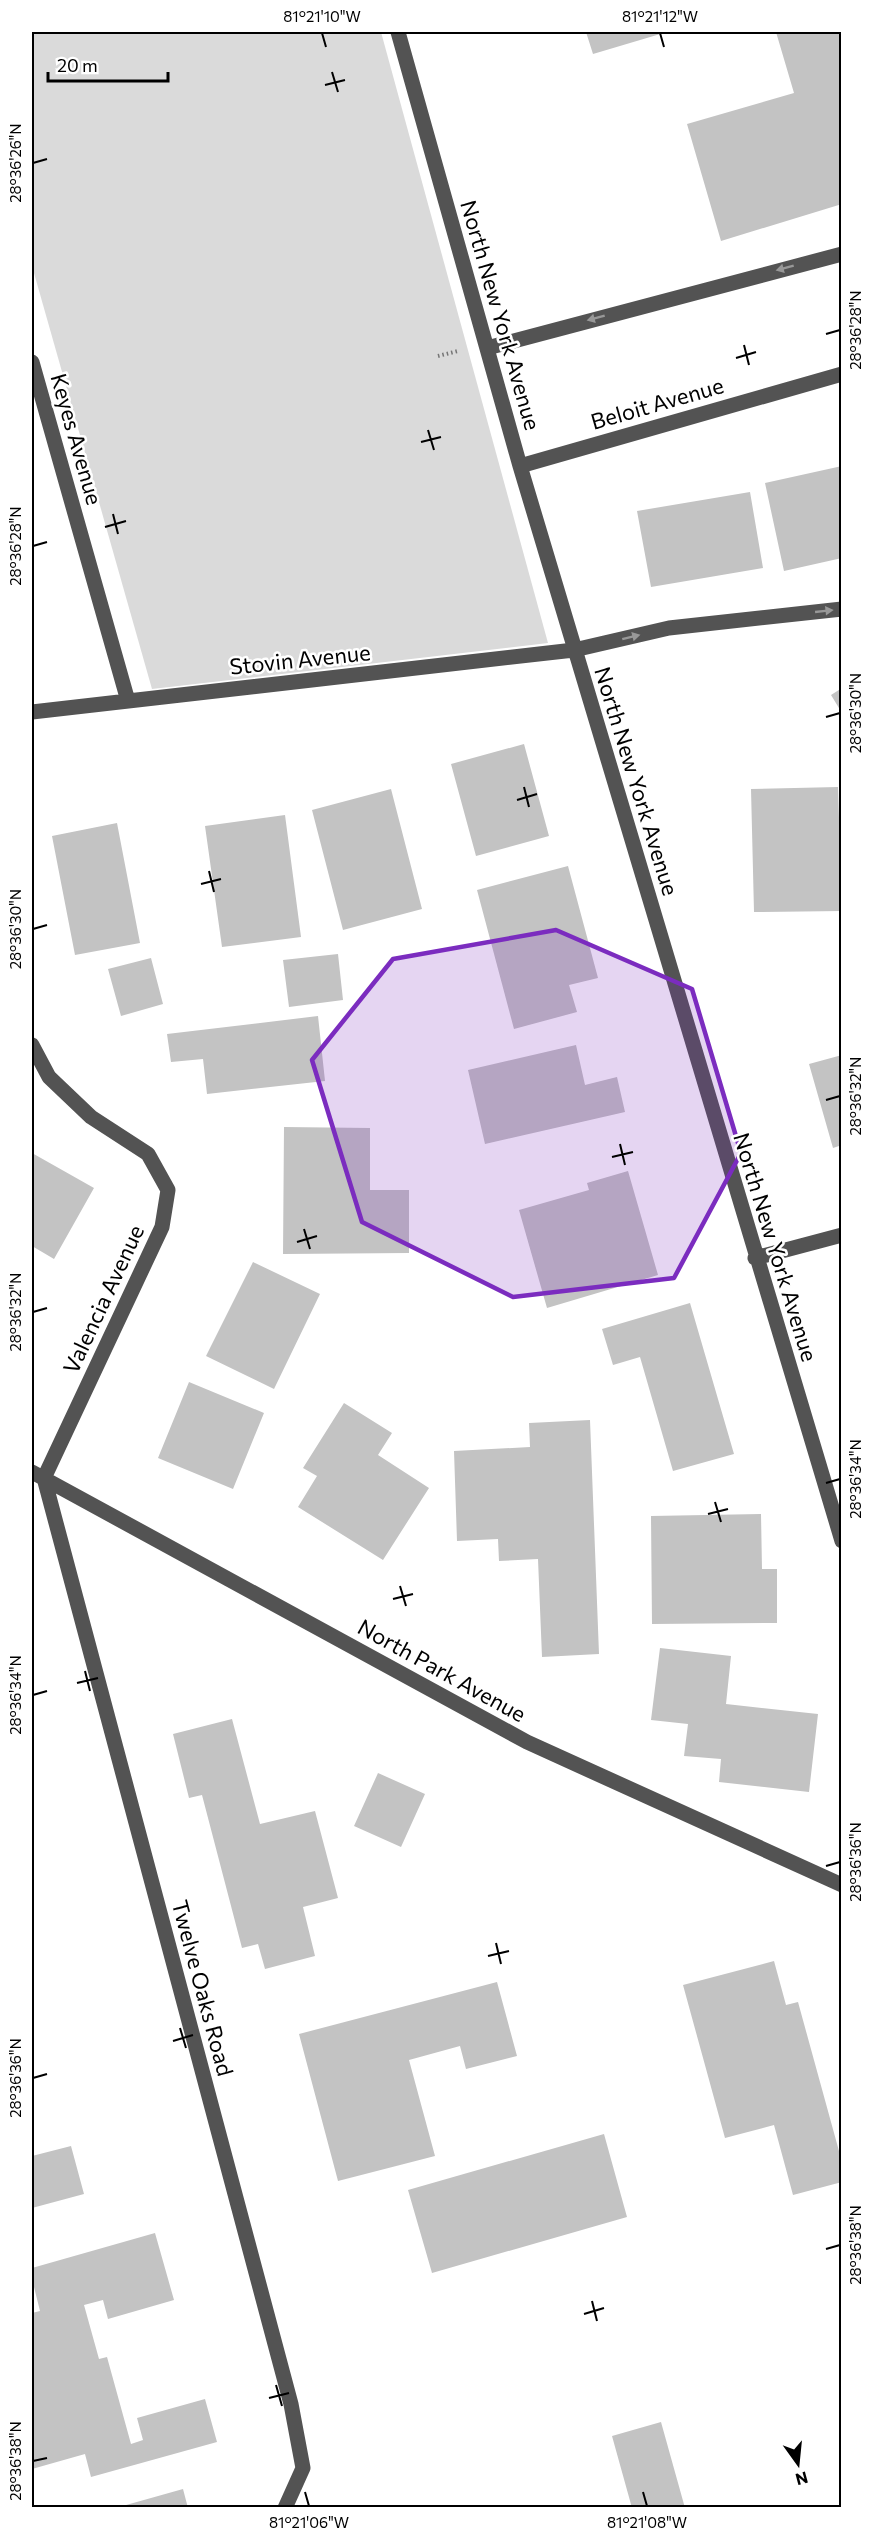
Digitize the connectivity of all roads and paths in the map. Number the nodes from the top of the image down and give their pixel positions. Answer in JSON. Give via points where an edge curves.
{"nodes":[{"id":1,"x":399,"y":32,"type":"edge"},
{"id":2,"x":842,"y":254,"type":"edge"},
{"id":3,"x":487,"y":348,"type":"junction"},
{"id":4,"x":32,"y":362,"type":"edge"},
{"id":5,"x":842,"y":374,"type":"edge"},
{"id":6,"x":520,"y":466,"type":"junction"},
{"id":7,"x":842,"y":609,"type":"edge"},
{"id":8,"x":574,"y":650,"type":"junction"},
{"id":9,"x":128,"y":701,"type":"junction"},
{"id":10,"x":32,"y":712,"type":"edge"},
{"id":11,"x":32,"y":1045,"type":"edge"},
{"id":12,"x":842,"y":1235,"type":"edge"},
{"id":13,"x":755,"y":1258,"type":"junction"},
{"id":14,"x":38,"y":1475,"type":"edge"},
{"id":15,"x":842,"y":1541,"type":"edge"},
{"id":16,"x":842,"y":1885,"type":"edge"},
{"id":17,"x":285,"y":2508,"type":"edge"}],
"edges":[{"from":1,"to":3,"type":"street","name":"North New York Avenue"},
{"from":2,"to":3,"type":"street","one_way":true},
{"from":3,"to":6,"type":"street","name":"North New York Avenue"},
{"from":4,"to":9,"type":"street","name":"Keyes Avenue"},
{"from":5,"to":6,"type":"street","name":"Beloit Avenue"},
{"from":6,"to":8,"type":"street","name":"North New York Avenue"},
{"from":8,"to":7,"type":"street","name":"Stovin Avenue","one_way":true,"via":[[669,628]]},
{"from":8,"to":9,"type":"street","name":"Stovin Avenue"},
{"from":8,"to":13,"type":"street","name":"North New York Avenue"},
{"from":9,"to":10,"type":"street","name":"Stovin Avenue"},
{"from":11,"to":14,"type":"street","name":"Valencia Avenue","via":[[49,1077],[91,1117],[148,1154],[168,1190],[162,1227]]},
{"from":12,"to":13,"type":"street"},
{"from":13,"to":15,"type":"street","name":"North New York Avenue"},
{"from":14,"to":16,"type":"street","name":"North Park Avenue","via":[[527,1742]]},
{"from":14,"to":17,"type":"street","name":"Twelve Oaks Road","via":[[291,2404],[303,2468]]}]}
